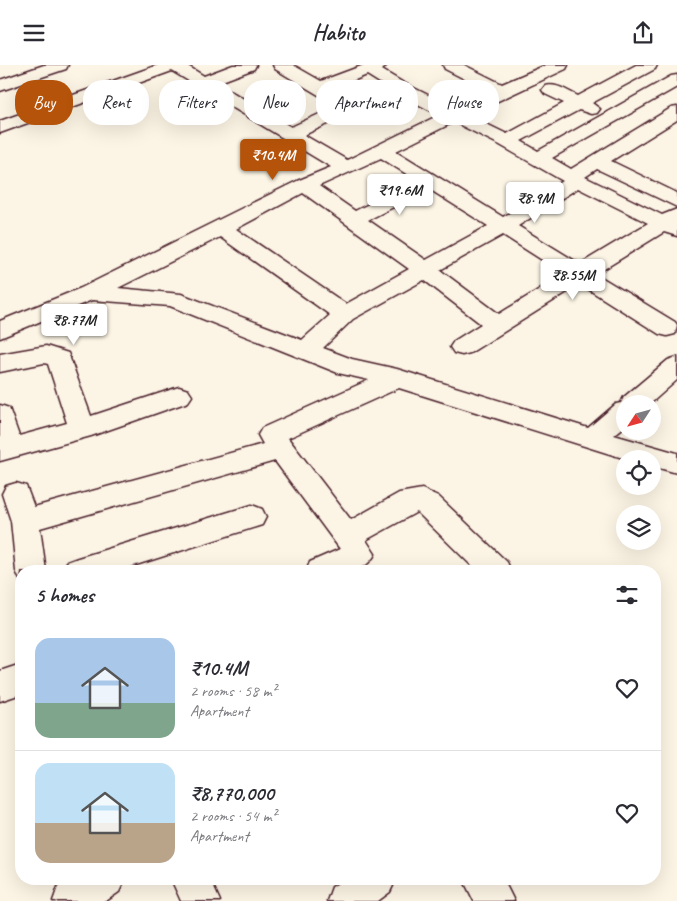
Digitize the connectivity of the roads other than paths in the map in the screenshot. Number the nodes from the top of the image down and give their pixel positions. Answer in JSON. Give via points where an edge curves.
{"nodes":[{"id":1,"x":60,"y":65,"type":"edge"},
{"id":2,"x":174,"y":65,"type":"edge"},
{"id":3,"x":248,"y":65,"type":"edge"},
{"id":4,"x":281,"y":65,"type":"edge"},
{"id":5,"x":451,"y":65,"type":"edge"},
{"id":6,"x":560,"y":65,"type":"edge"},
{"id":7,"x":650,"y":65,"type":"edge"},
{"id":8,"x":374,"y":67,"type":"edge"},
{"id":9,"x":677,"y":79,"type":"edge"},
{"id":10,"x":202,"y":80,"type":"edge"},
{"id":11,"x":207,"y":80,"type":"edge"},
{"id":12,"x":341,"y":80,"type":"edge"},
{"id":13,"x":389,"y":80,"type":"edge"},
{"id":14,"x":3,"y":82,"type":"edge"},
{"id":15,"x":316,"y":86,"type":"edge"},
{"id":16,"x":551,"y":90,"type":"dead end"},
{"id":17,"x":501,"y":91,"type":"joint"},
{"id":18,"x":234,"y":100,"type":"edge"},
{"id":19,"x":578,"y":103,"type":"junction"},
{"id":20,"x":677,"y":111,"type":"edge"},
{"id":21,"x":610,"y":118,"type":"junction"},
{"id":22,"x":316,"y":123,"type":"edge"},
{"id":23,"x":433,"y":125,"type":"edge"},
{"id":24,"x":476,"y":125,"type":"edge"},
{"id":25,"x":0,"y":127,"type":"edge"},
{"id":26,"x":289,"y":135,"type":"junction"},
{"id":27,"x":641,"y":135,"type":"junction"},
{"id":28,"x":507,"y":141,"type":"junction"},
{"id":29,"x":383,"y":151,"type":"junction"},
{"id":30,"x":539,"y":158,"type":"junction"},
{"id":31,"x":598,"y":161,"type":"junction"},
{"id":32,"x":346,"y":169,"type":"junction"},
{"id":33,"x":575,"y":178,"type":"junction"},
{"id":34,"x":431,"y":180,"type":"junction"},
{"id":35,"x":304,"y":185,"type":"junction"},
{"id":36,"x":677,"y":201,"type":"edge"},
{"id":37,"x":353,"y":219,"type":"junction"},
{"id":38,"x":672,"y":222,"type":"edge"},
{"id":39,"x":503,"y":226,"type":"junction"},
{"id":40,"x":221,"y":228,"type":"junction"},
{"id":41,"x":423,"y":269,"type":"junction"},
{"id":42,"x":581,"y":274,"type":"junction"},
{"id":43,"x":89,"y":293,"type":"junction"},
{"id":44,"x":344,"y":314,"type":"junction"},
{"id":45,"x":498,"y":325,"type":"junction"},
{"id":46,"x":668,"y":327,"type":"dead end"},
{"id":47,"x":0,"y":330,"type":"edge"},
{"id":48,"x":462,"y":347,"type":"dead end"},
{"id":49,"x":306,"y":351,"type":"junction"},
{"id":50,"x":0,"y":363,"type":"edge"},
{"id":51,"x":677,"y":366,"type":"edge"},
{"id":52,"x":397,"y":378,"type":"junction"},
{"id":53,"x":643,"y":395,"type":"edge"},
{"id":54,"x":179,"y":396,"type":"dead end"},
{"id":55,"x":0,"y":415,"type":"edge"},
{"id":56,"x":616,"y":419,"type":"edge"},
{"id":57,"x":82,"y":429,"type":"junction"},
{"id":58,"x":592,"y":439,"type":"junction"},
{"id":59,"x":282,"y":449,"type":"junction"},
{"id":60,"x":5,"y":450,"type":"edge"},
{"id":61,"x":677,"y":463,"type":"edge"},
{"id":62,"x":16,"y":494,"type":"dead end"},
{"id":63,"x":252,"y":517,"type":"dead end"},
{"id":64,"x":24,"y":521,"type":"junction"},
{"id":65,"x":361,"y":554,"type":"edge"},
{"id":66,"x":30,"y":565,"type":"edge"},
{"id":67,"x":97,"y":565,"type":"edge"},
{"id":68,"x":336,"y":565,"type":"edge"},
{"id":69,"x":490,"y":565,"type":"edge"},
{"id":70,"x":15,"y":681,"type":"edge"},
{"id":71,"x":0,"y":686,"type":"edge"},
{"id":72,"x":97,"y":885,"type":"edge"},
{"id":73,"x":193,"y":885,"type":"edge"},
{"id":74,"x":486,"y":885,"type":"edge"},
{"id":75,"x":72,"y":901,"type":"edge"},
{"id":76,"x":201,"y":901,"type":"edge"},
{"id":77,"x":495,"y":901,"type":"edge"}],
"edges":[{"from":1,"to":14,"type":"street"},
{"from":2,"to":10,"type":"street"},
{"from":2,"to":25,"type":"street"},
{"from":3,"to":11,"type":"street"},
{"from":4,"to":15,"type":"street"},
{"from":5,"to":17,"type":"street"},
{"from":6,"to":17,"type":"street"},
{"from":7,"to":9,"type":"street"},
{"from":7,"to":19,"type":"street"},
{"from":8,"to":12,"type":"street"},
{"from":8,"to":13,"type":"street"},
{"from":9,"to":21,"type":"street"},
{"from":16,"to":19,"type":"street"},
{"from":18,"to":26,"type":"street"},
{"from":19,"to":21,"type":"street"},
{"from":19,"to":28,"type":"street"},
{"from":20,"to":27,"type":"street"},
{"from":21,"to":27,"type":"street"},
{"from":21,"to":30,"type":"street"},
{"from":22,"to":26,"type":"street"},
{"from":23,"to":29,"type":"street"},
{"from":24,"to":28,"type":"street"},
{"from":26,"to":32,"type":"street"},
{"from":27,"to":31,"type":"street"},
{"from":28,"to":30,"type":"street"},
{"from":29,"to":32,"type":"street"},
{"from":29,"to":34,"type":"street"},
{"from":30,"to":33,"type":"street"},
{"from":31,"to":33,"type":"street"},
{"from":31,"to":36,"type":"street"},
{"from":32,"to":35,"type":"street"},
{"from":33,"to":38,"type":"street"},
{"from":33,"to":39,"type":"street"},
{"from":34,"to":37,"type":"street"},
{"from":34,"to":39,"type":"street"},
{"from":35,"to":37,"type":"street"},
{"from":35,"to":40,"type":"street"},
{"from":37,"to":41,"type":"street"},
{"from":38,"to":42,"type":"street"},
{"from":39,"to":41,"type":"street"},
{"from":39,"to":42,"type":"street"},
{"from":40,"to":43,"type":"street"},
{"from":40,"to":44,"type":"street"},
{"from":41,"to":44,"type":"street"},
{"from":41,"to":45,"type":"street"},
{"from":42,"to":45,"type":"street"},
{"from":42,"to":46,"type":"street"},
{"from":43,"to":47,"type":"street"},
{"from":43,"to":49,"type":"street","via":[[173,299]]},
{"from":44,"to":49,"type":"street"},
{"from":45,"to":48,"type":"street"},
{"from":49,"to":52,"type":"street","via":[[347,367]]},
{"from":50,"to":57,"type":"street","via":[[46,354],[59,359]]},
{"from":51,"to":53,"type":"street"},
{"from":52,"to":58,"type":"street"},
{"from":52,"to":59,"type":"street","via":[[270,435]]},
{"from":54,"to":57,"type":"street"},
{"from":55,"to":60,"type":"street"},
{"from":56,"to":58,"type":"street"},
{"from":57,"to":60,"type":"street"},
{"from":58,"to":61,"type":"street"},
{"from":59,"to":64,"type":"street"},
{"from":59,"to":65,"type":"street"},
{"from":62,"to":64,"type":"street"},
{"from":63,"to":67,"type":"street"},
{"from":64,"to":66,"type":"street"},
{"from":65,"to":68,"type":"street"},
{"from":65,"to":69,"type":"street","via":[[409,501],[422,500]]},
{"from":70,"to":71,"type":"street"},
{"from":72,"to":75,"type":"street"},
{"from":73,"to":76,"type":"street"},
{"from":74,"to":77,"type":"street"}]}
